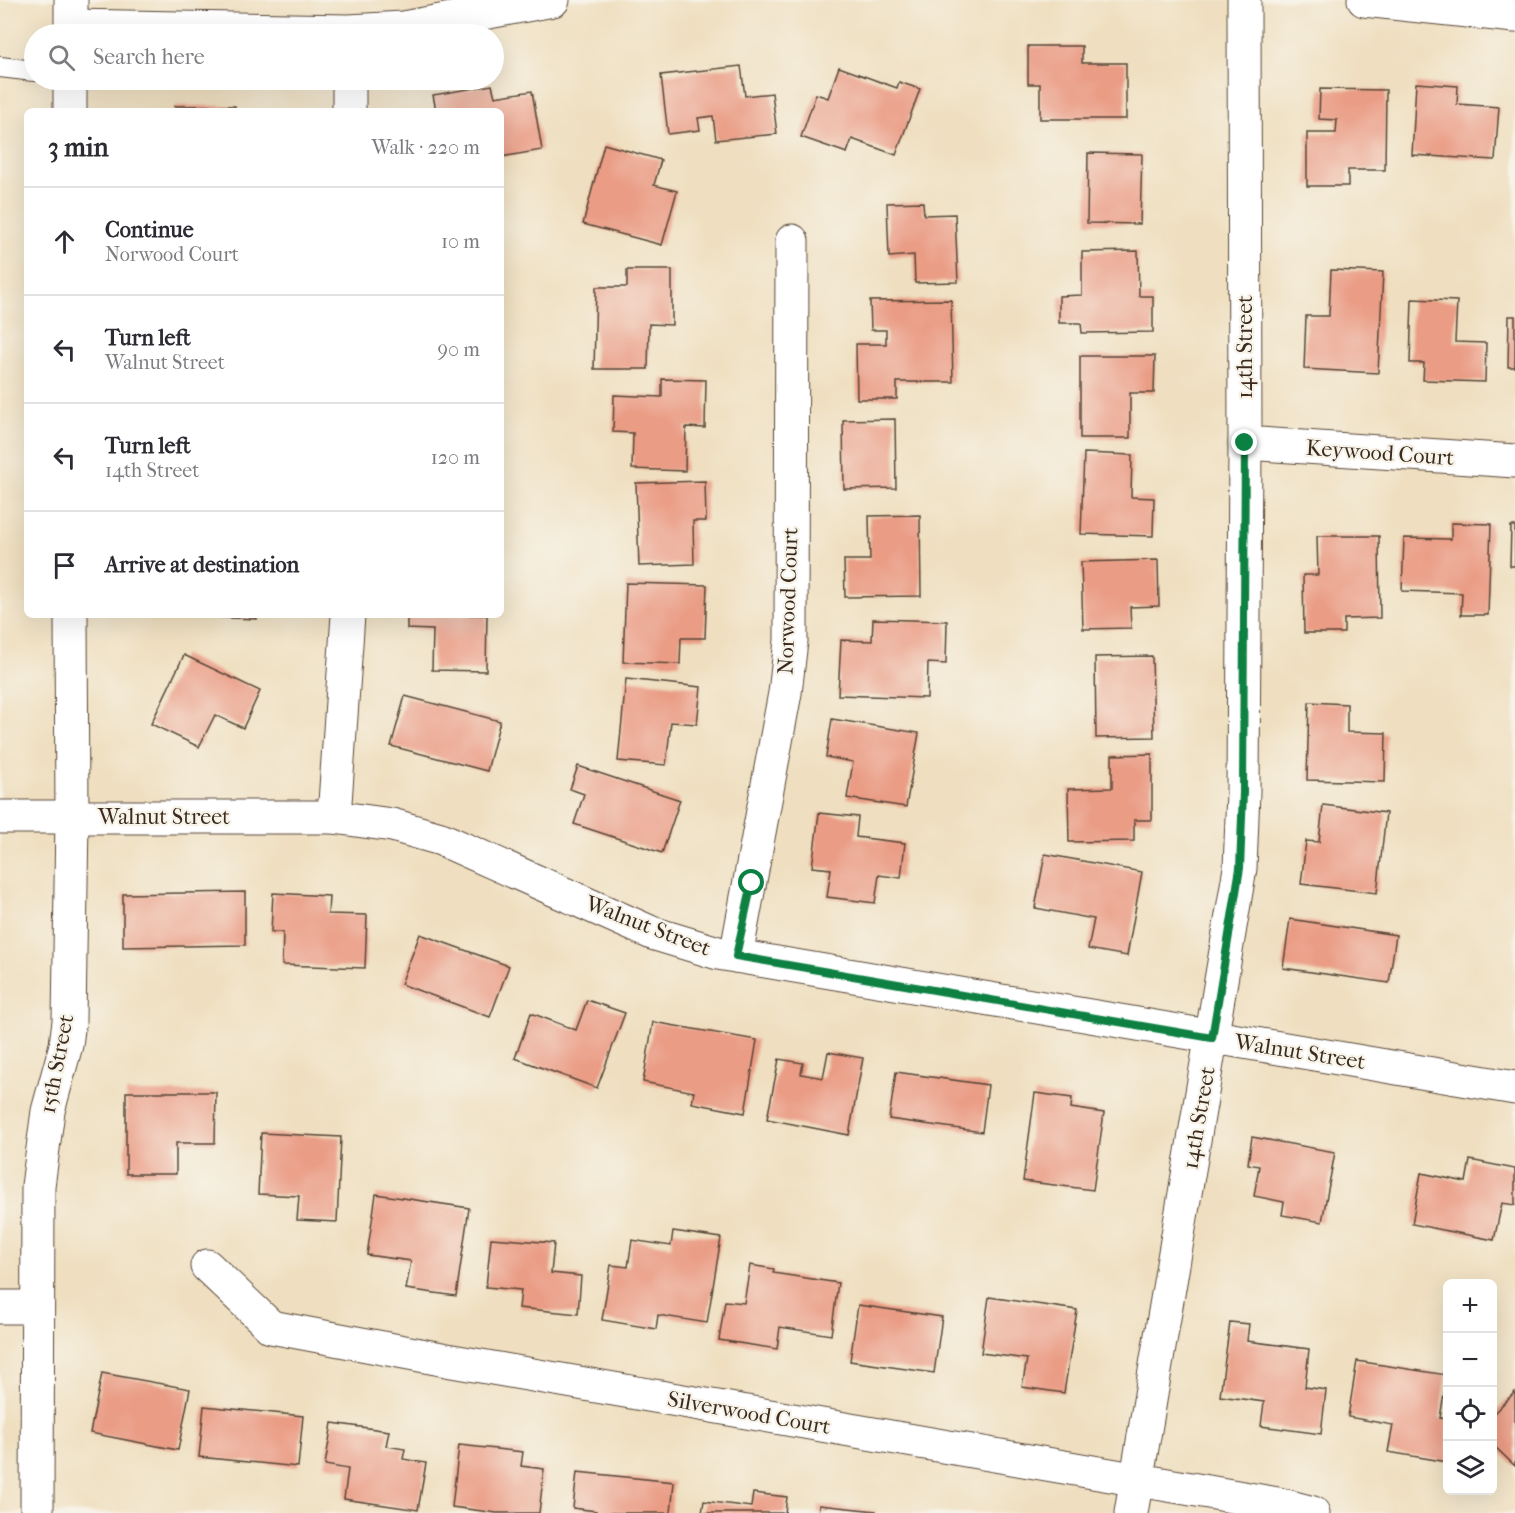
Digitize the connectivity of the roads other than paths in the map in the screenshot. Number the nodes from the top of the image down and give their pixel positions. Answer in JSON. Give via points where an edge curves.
{"nodes":[{"id":1,"x":553,"y":0,"type":"edge"},
{"id":2,"x":1244,"y":0,"type":"edge"},
{"id":3,"x":1364,"y":0,"type":"edge"},
{"id":4,"x":1515,"y":16,"type":"edge"},
{"id":5,"x":71,"y":20,"type":"edge"},
{"id":6,"x":157,"y":24,"type":"edge"},
{"id":7,"x":424,"y":24,"type":"edge"},
{"id":8,"x":0,"y":68,"type":"edge"},
{"id":9,"x":24,"y":70,"type":"edge"},
{"id":10,"x":70,"y":90,"type":"edge"},
{"id":11,"x":349,"y":90,"type":"edge"},
{"id":12,"x":70,"y":108,"type":"edge"},
{"id":13,"x":349,"y":108,"type":"edge"},
{"id":14,"x":792,"y":241,"type":"dead end"},
{"id":15,"x":1245,"y":443,"type":"junction"},
{"id":16,"x":1515,"y":461,"type":"edge"},
{"id":17,"x":71,"y":618,"type":"edge"},
{"id":18,"x":348,"y":618,"type":"edge"},
{"id":19,"x":0,"y":817,"type":"edge"},
{"id":20,"x":72,"y":817,"type":"junction"},
{"id":21,"x":334,"y":817,"type":"junction"},
{"id":22,"x":736,"y":956,"type":"junction"},
{"id":23,"x":1212,"y":1038,"type":"junction"},
{"id":24,"x":1515,"y":1088,"type":"edge"},
{"id":25,"x":207,"y":1266,"type":"dead end"},
{"id":26,"x":0,"y":1307,"type":"edge"},
{"id":27,"x":37,"y":1307,"type":"junction"},
{"id":28,"x":1137,"y":1480,"type":"junction"},
{"id":29,"x":37,"y":1513,"type":"edge"},
{"id":30,"x":1131,"y":1513,"type":"edge"},
{"id":31,"x":1313,"y":1513,"type":"edge"}],
"edges":[{"from":1,"to":7,"type":"street"},
{"from":2,"to":15,"type":"street","name":"14th Street"},
{"from":3,"to":4,"type":"street"},
{"from":5,"to":6,"type":"street"},
{"from":8,"to":9,"type":"lane"},
{"from":10,"to":12,"type":"street"},
{"from":11,"to":13,"type":"street"},
{"from":14,"to":22,"type":"street","name":"Norwood Court","via":[[791,641],[785,693]]},
{"from":15,"to":16,"type":"street","name":"Keywood Court"},
{"from":15,"to":23,"type":"street","name":"14th Street","via":[[1240,868]]},
{"from":17,"to":20,"type":"street","name":"15th Street"},
{"from":18,"to":21,"type":"street"},
{"from":19,"to":20,"type":"street","name":"Walnut Street"},
{"from":20,"to":21,"type":"street","name":"Walnut Street"},
{"from":20,"to":27,"type":"street","name":"15th Street","via":[[69,1021],[41,1148]]},
{"from":21,"to":22,"type":"street","name":"Walnut Street","via":[[392,825],[441,839],[652,933]]},
{"from":22,"to":23,"type":"street","name":"Walnut Street"},
{"from":23,"to":24,"type":"street","name":"Walnut Street"},
{"from":23,"to":28,"type":"street","name":"14th Street"},
{"from":25,"to":28,"type":"street","name":"Silverwood Court","via":[[271,1327]]},
{"from":26,"to":27,"type":"street"},
{"from":27,"to":29,"type":"street","name":"15th Street"},
{"from":28,"to":30,"type":"street","name":"14th Street"},
{"from":28,"to":31,"type":"street","name":"Silverwood Court"}]}
